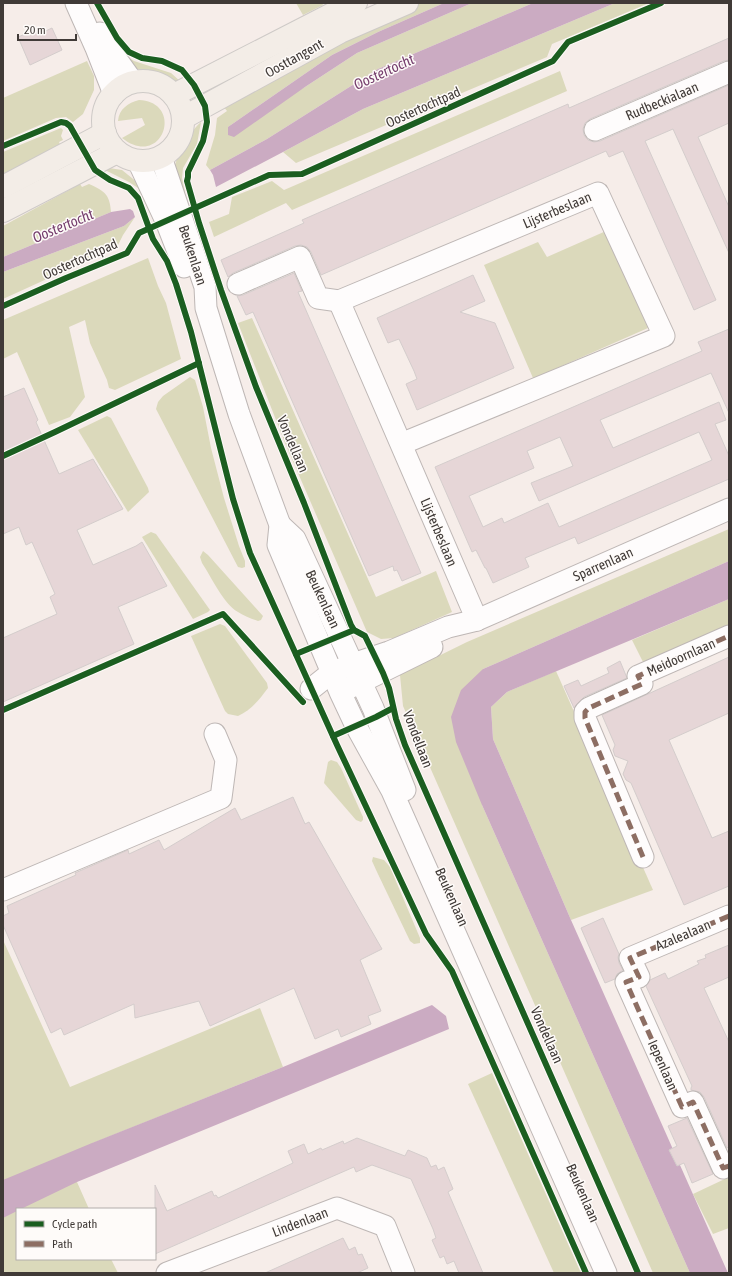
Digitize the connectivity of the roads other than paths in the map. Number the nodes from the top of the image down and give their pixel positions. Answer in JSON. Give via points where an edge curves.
{"nodes":[{"id":1,"x":76,"y":3,"type":"edge"},
{"id":2,"x":85,"y":3,"type":"edge"},
{"id":3,"x":356,"y":3,"type":"edge"},
{"id":4,"x":407,"y":3,"type":"edge"},
{"id":5,"x":729,"y":72,"type":"edge"},
{"id":6,"x":133,"y":82,"type":"junction"},
{"id":7,"x":114,"y":94,"type":"junction"},
{"id":8,"x":174,"y":95,"type":"junction"},
{"id":9,"x":183,"y":118,"type":"junction"},
{"id":10,"x":595,"y":130,"type":"dead end"},
{"id":11,"x":105,"y":133,"type":"junction"},
{"id":12,"x":117,"y":152,"type":"junction"},
{"id":13,"x":161,"y":157,"type":"junction"},
{"id":14,"x":138,"y":161,"type":"junction"},
{"id":15,"x":3,"y":187,"type":"edge"},
{"id":16,"x":161,"y":188,"type":"junction"},
{"id":17,"x":3,"y":211,"type":"edge"},
{"id":18,"x":238,"y":284,"type":"dead end"},
{"id":19,"x":339,"y":301,"type":"junction"},
{"id":20,"x":401,"y":444,"type":"junction"},
{"id":21,"x":729,"y":509,"type":"edge"},
{"id":22,"x":280,"y":525,"type":"junction"},
{"id":23,"x":477,"y":620,"type":"junction"},
{"id":24,"x":729,"y":636,"type":"edge"},
{"id":25,"x":353,"y":664,"type":"junction"},
{"id":26,"x":331,"y":673,"type":"junction"},
{"id":27,"x":361,"y":683,"type":"junction"},
{"id":28,"x":340,"y":692,"type":"junction"},
{"id":29,"x":215,"y":734,"type":"dead end"},
{"id":30,"x":643,"y":857,"type":"dead end"},
{"id":31,"x":3,"y":890,"type":"edge"},
{"id":32,"x":729,"y":916,"type":"edge"},
{"id":33,"x":636,"y":955,"type":"joint"},
{"id":34,"x":726,"y":1167,"type":"edge"},
{"id":35,"x":167,"y":1273,"type":"edge"},
{"id":36,"x":404,"y":1273,"type":"edge"},
{"id":37,"x":606,"y":1273,"type":"edge"},
{"id":38,"x":618,"y":1273,"type":"edge"}],
"edges":[{"from":1,"to":7,"type":"street"},
{"from":2,"to":6,"type":"street","via":[[105,43]]},
{"from":3,"to":8,"type":"main road","name":"Oosttangent"},
{"from":4,"to":9,"type":"main road","name":"Oosttangent","via":[[340,32]]},
{"from":5,"to":10,"type":"street","name":"Rudbeckialaan"},
{"from":6,"to":7,"type":"main road"},
{"from":6,"to":8,"type":"main road","via":[[155,83]]},
{"from":7,"to":11,"type":"main road","via":[[106,107],[103,120]]},
{"from":8,"to":9,"type":"main road"},
{"from":9,"to":13,"type":"main road","via":[[179,140],[173,149]]},
{"from":11,"to":12,"type":"main road"},
{"from":11,"to":15,"type":"main road"},
{"from":12,"to":14,"type":"main road"},
{"from":12,"to":17,"type":"main road"},
{"from":13,"to":14,"type":"main road"},
{"from":13,"to":16,"type":"street","name":"Beukenlaan"},
{"from":14,"to":16,"type":"street","name":"Beukenlaan"},
{"from":16,"to":22,"type":"street","name":"Beukenlaan","via":[[169,207],[171,233],[192,291],[206,308],[239,414]]},
{"from":18,"to":19,"type":"street","via":[[300,257],[318,298]]},
{"from":19,"to":20,"type":"street","name":"Lijsterbeslaan"},
{"from":19,"to":20,"type":"street","name":"Lijsterbeslaan","via":[[598,193],[664,336]]},
{"from":20,"to":23,"type":"street","name":"Lijsterbeslaan"},
{"from":21,"to":23,"type":"street","name":"Sparrenlaan"},
{"from":22,"to":25,"type":"street","name":"Beukenlaan","via":[[295,539]]},
{"from":22,"to":26,"type":"street","name":"Beukenlaan","via":[[278,545]]},
{"from":23,"to":25,"type":"street","name":"Sparrenlaan","via":[[448,627]]},
{"from":23,"to":27,"type":"street","name":"Sparrenlaan","via":[[448,639]]},
{"from":24,"to":30,"type":"street","name":"Meidoornlaan","via":[[638,676],[642,684],[585,712],[585,718]]},
{"from":25,"to":26,"type":"street","name":"Sparrenlaan"},
{"from":25,"to":27,"type":"street","name":"Beukenlaan"},
{"from":26,"to":28,"type":"street","name":"Beukenlaan"},
{"from":26,"to":28,"type":"street","via":[[313,693]]},
{"from":27,"to":28,"type":"street","name":"Sparrenlaan"},
{"from":27,"to":38,"type":"street","name":"Beukenlaan","via":[[405,792]]},
{"from":28,"to":37,"type":"street","name":"Beukenlaan","via":[[392,791]]},
{"from":29,"to":31,"type":"street","via":[[226,760],[221,798]]},
{"from":32,"to":33,"type":"street","name":"Azalealaan"},
{"from":33,"to":34,"type":"street","name":"Iepenlaan","via":[[630,958],[638,976],[626,982],[682,1107],[693,1102]]},
{"from":35,"to":36,"type":"street","name":"Lindenlaan","via":[[337,1208],[385,1226]]}]}
